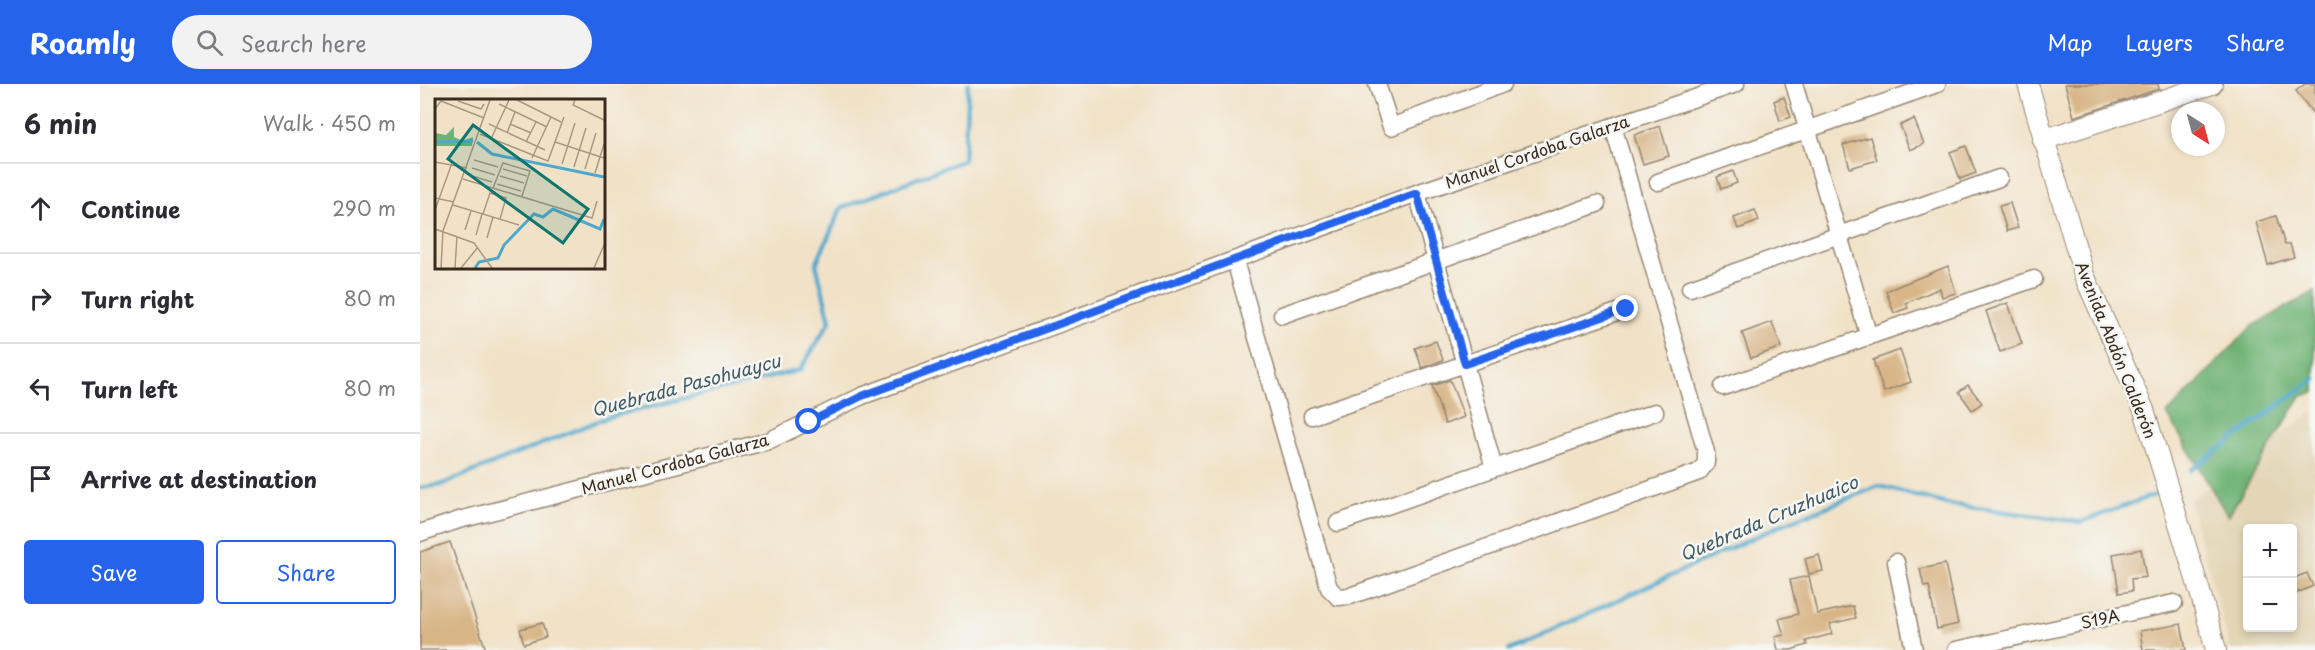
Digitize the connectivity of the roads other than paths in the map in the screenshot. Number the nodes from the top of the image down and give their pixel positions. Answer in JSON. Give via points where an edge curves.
{"nodes":[{"id":1,"x":1377,"y":84,"type":"edge"},
{"id":2,"x":1503,"y":84,"type":"edge"},
{"id":3,"x":1736,"y":84,"type":"edge"},
{"id":4,"x":1794,"y":84,"type":"edge"},
{"id":5,"x":1937,"y":84,"type":"edge"},
{"id":6,"x":2028,"y":84,"type":"edge"},
{"id":7,"x":2212,"y":84,"type":"edge"},
{"id":8,"x":1613,"y":126,"type":"junction"},
{"id":9,"x":1808,"y":130,"type":"junction"},
{"id":10,"x":2043,"y":140,"type":"junction"},
{"id":11,"x":1999,"y":178,"type":"dead end"},
{"id":12,"x":1658,"y":182,"type":"dead end"},
{"id":13,"x":1417,"y":193,"type":"junction"},
{"id":14,"x":1598,"y":204,"type":"dead end"},
{"id":15,"x":1839,"y":235,"type":"junction"},
{"id":16,"x":1235,"y":261,"type":"junction"},
{"id":17,"x":1436,"y":261,"type":"junction"},
{"id":18,"x":2034,"y":279,"type":"dead end"},
{"id":19,"x":1690,"y":288,"type":"dead end"},
{"id":20,"x":1626,"y":309,"type":"dead end"},
{"id":21,"x":1282,"y":315,"type":"dead end"},
{"id":22,"x":1869,"y":336,"type":"junction"},
{"id":23,"x":1465,"y":364,"type":"junction"},
{"id":24,"x":1723,"y":387,"type":"dead end"},
{"id":25,"x":1655,"y":412,"type":"dead end"},
{"id":26,"x":1312,"y":416,"type":"dead end"},
{"id":27,"x":1494,"y":468,"type":"junction"},
{"id":28,"x":1338,"y":523,"type":"dead end"},
{"id":29,"x":420,"y":533,"type":"edge"},
{"id":30,"x":1896,"y":562,"type":"dead end"},
{"id":31,"x":2174,"y":603,"type":"dead end"},
{"id":32,"x":2023,"y":643,"type":"edge"},
{"id":33,"x":1914,"y":650,"type":"edge"},
{"id":34,"x":1956,"y":650,"type":"edge"},
{"id":35,"x":2216,"y":650,"type":"edge"}],
"edges":[{"from":1,"to":2,"type":"street","via":[[1390,127]]},
{"from":3,"to":8,"type":"street","name":"Manuel Cordoba Galarza"},
{"from":4,"to":9,"type":"street"},
{"from":5,"to":9,"type":"street"},
{"from":6,"to":10,"type":"street","name":"Avenida Abdón Calderón"},
{"from":7,"to":10,"type":"street"},
{"from":8,"to":13,"type":"street","name":"Manuel Cordoba Galarza"},
{"from":8,"to":16,"type":"street","via":[[1706,452],[1703,468],[1688,476],[1338,597],[1329,588]]},
{"from":9,"to":12,"type":"street"},
{"from":9,"to":15,"type":"street"},
{"from":10,"to":35,"type":"street","name":"Avenida Abdón Calderón","via":[[2084,275],[2144,410]]},
{"from":11,"to":15,"type":"street"},
{"from":13,"to":16,"type":"street","name":"Manuel Cordoba Galarza"},
{"from":13,"to":17,"type":"street"},
{"from":14,"to":17,"type":"street"},
{"from":15,"to":19,"type":"street"},
{"from":15,"to":22,"type":"street"},
{"from":16,"to":29,"type":"street","name":"Manuel Cordoba Galarza","via":[[862,396],[768,441]]},
{"from":17,"to":21,"type":"street"},
{"from":17,"to":23,"type":"street"},
{"from":18,"to":22,"type":"street"},
{"from":20,"to":23,"type":"street"},
{"from":22,"to":24,"type":"street"},
{"from":23,"to":26,"type":"street"},
{"from":23,"to":27,"type":"street"},
{"from":25,"to":27,"type":"street"},
{"from":27,"to":28,"type":"street"},
{"from":30,"to":33,"type":"street"},
{"from":31,"to":32,"type":"street","name":"S19A"},
{"from":32,"to":34,"type":"street","name":"S19A"}]}
